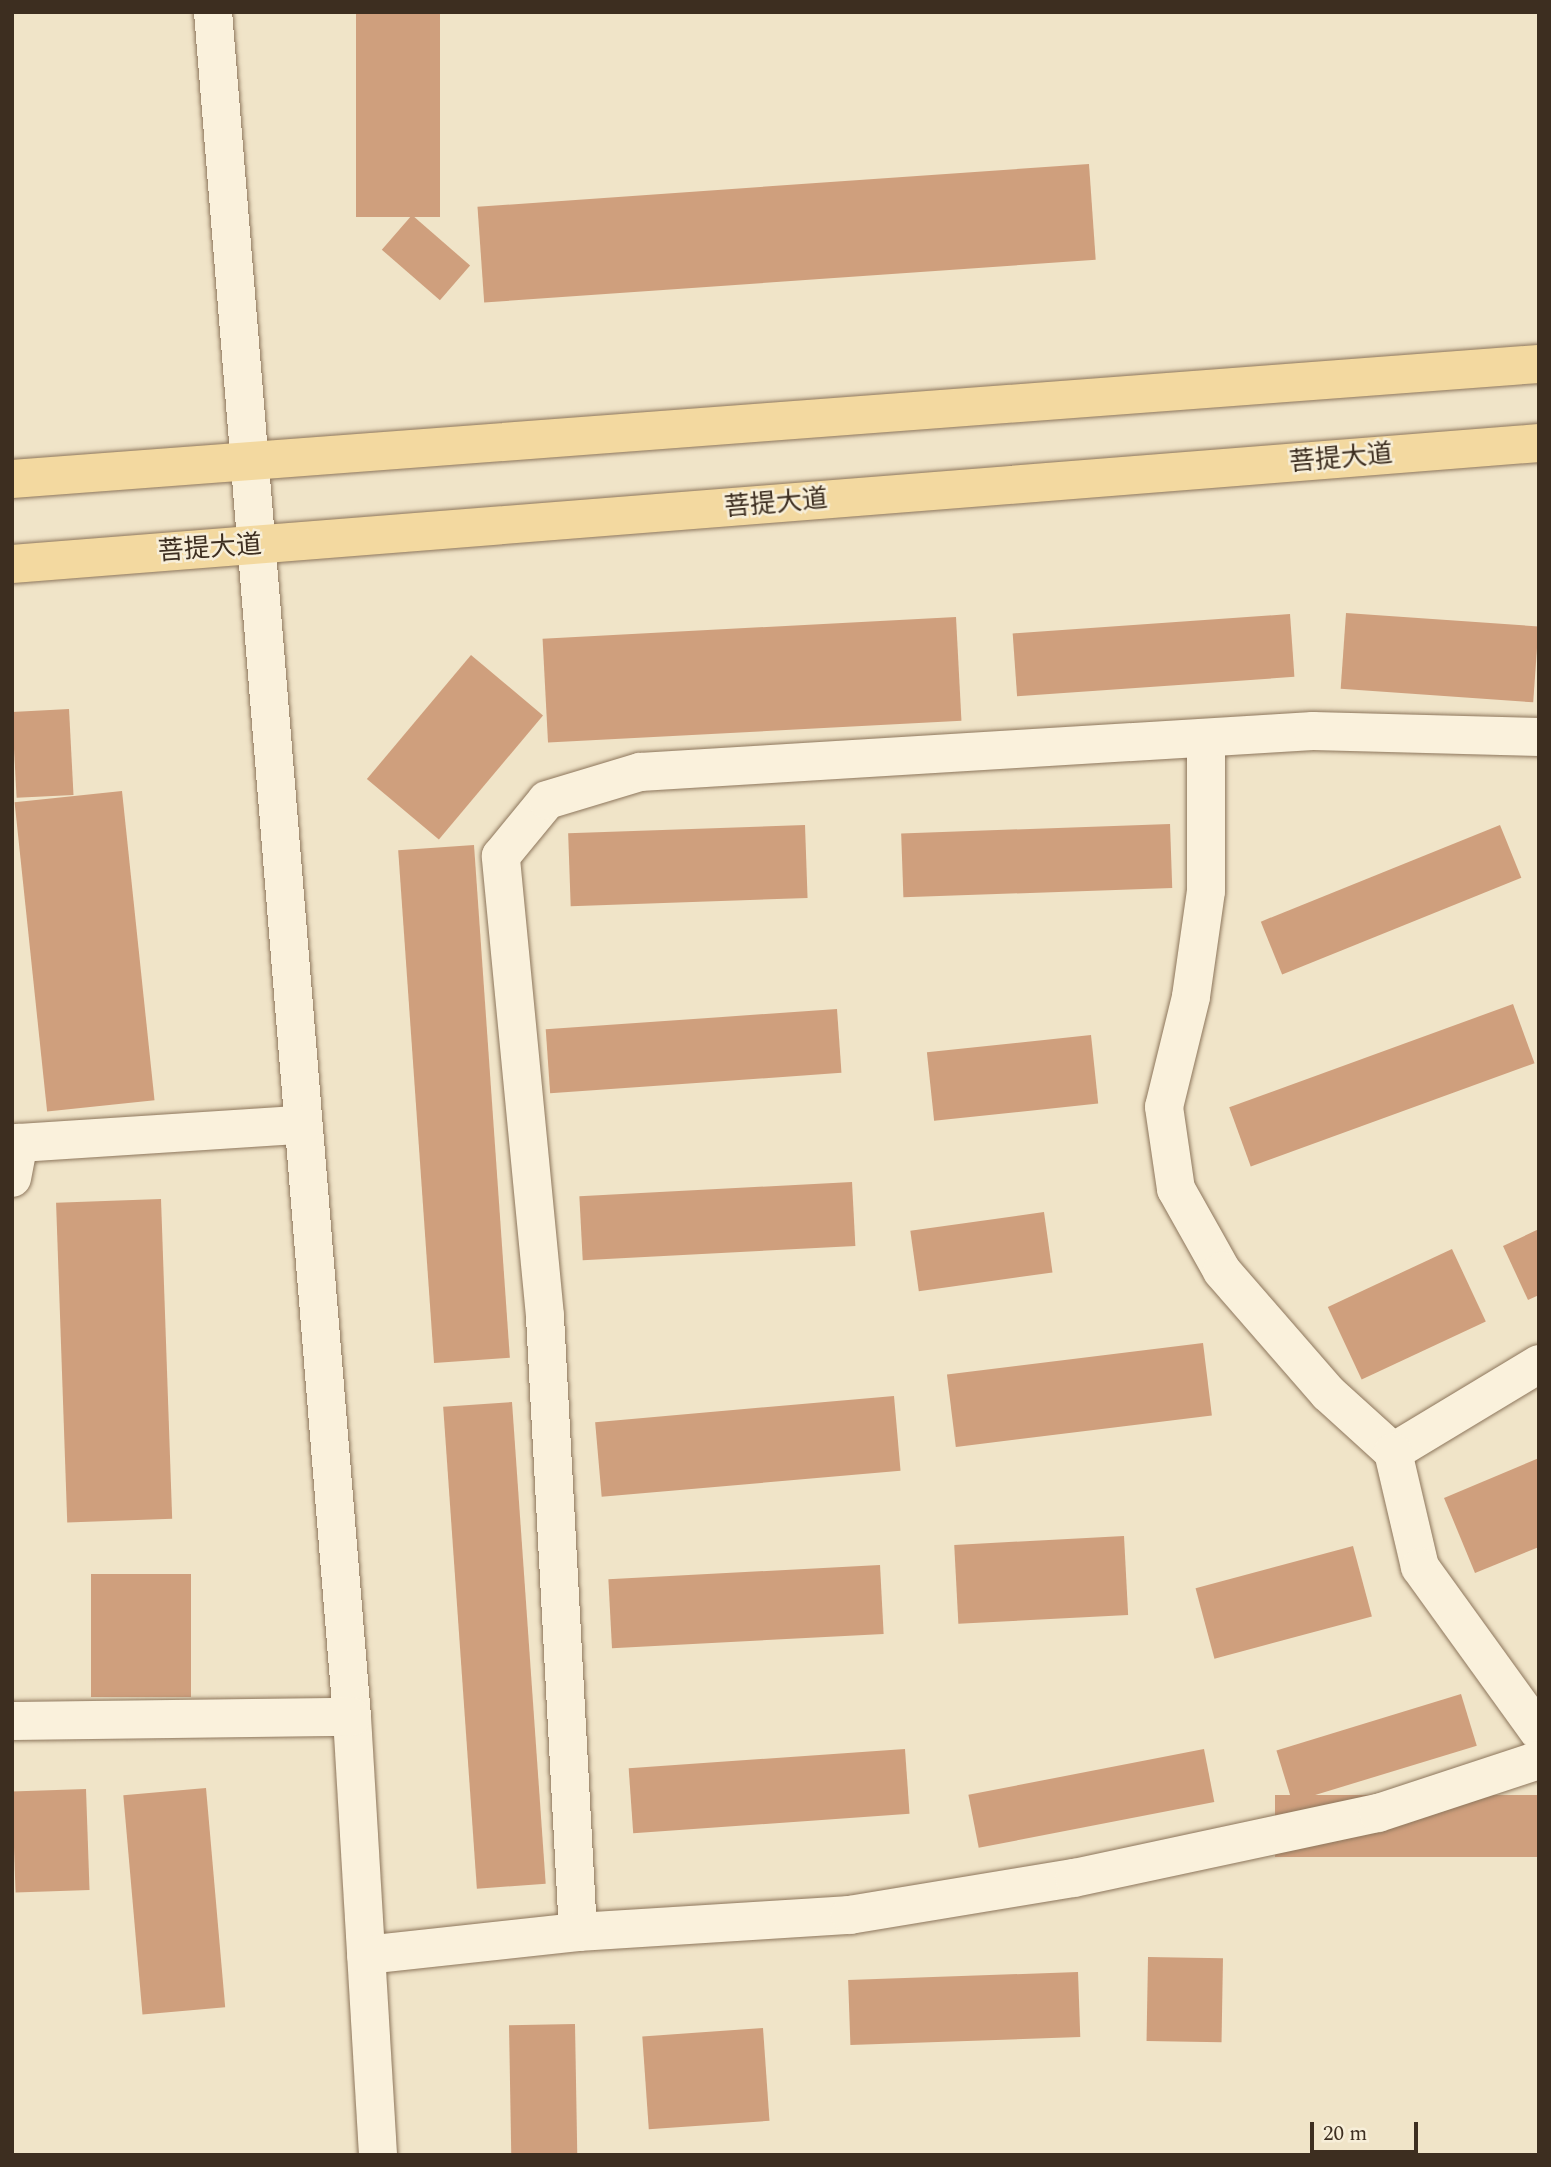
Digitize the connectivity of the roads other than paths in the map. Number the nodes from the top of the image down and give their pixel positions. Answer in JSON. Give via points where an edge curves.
{"nodes":[{"id":1,"x":213,"y":12,"type":"edge"},
{"id":2,"x":1539,"y":363,"type":"edge"},
{"id":3,"x":1539,"y":443,"type":"edge"},
{"id":4,"x":250,"y":460,"type":"junction"},
{"id":5,"x":12,"y":479,"type":"edge"},
{"id":6,"x":255,"y":546,"type":"junction"},
{"id":7,"x":12,"y":564,"type":"edge"},
{"id":8,"x":1539,"y":737,"type":"edge"},
{"id":9,"x":1206,"y":739,"type":"junction"},
{"id":10,"x":300,"y":1125,"type":"junction"},
{"id":11,"x":12,"y":1178,"type":"edge"},
{"id":12,"x":1539,"y":1364,"type":"edge"},
{"id":13,"x":1393,"y":1452,"type":"junction"},
{"id":14,"x":352,"y":1717,"type":"junction"},
{"id":15,"x":12,"y":1721,"type":"edge"},
{"id":16,"x":1539,"y":1732,"type":"edge"},
{"id":17,"x":1539,"y":1760,"type":"edge"},
{"id":18,"x":578,"y":1931,"type":"junction"},
{"id":19,"x":366,"y":1955,"type":"junction"},
{"id":20,"x":378,"y":2155,"type":"edge"}],
"edges":[{"from":1,"to":4,"type":"street"},
{"from":2,"to":4,"type":"main road"},
{"from":3,"to":6,"type":"main road","name":"菩提大道"},
{"from":4,"to":5,"type":"main road"},
{"from":4,"to":6,"type":"street"},
{"from":6,"to":7,"type":"main road","name":"菩提大道"},
{"from":6,"to":10,"type":"street"},
{"from":8,"to":9,"type":"street","via":[[1313,731]]},
{"from":9,"to":13,"type":"street","via":[[1206,891],[1191,997],[1164,1107],[1176,1189],[1222,1270],[1328,1393]]},
{"from":9,"to":18,"type":"street","via":[[640,772],[547,800],[502,856],[545,1316]]},
{"from":10,"to":11,"type":"street","via":[[19,1143]]},
{"from":10,"to":14,"type":"street"},
{"from":12,"to":13,"type":"street"},
{"from":13,"to":16,"type":"street","via":[[1420,1567]]},
{"from":14,"to":15,"type":"street"},
{"from":14,"to":19,"type":"street"},
{"from":17,"to":18,"type":"street","via":[[1378,1813],[1074,1878],[850,1915]]},
{"from":18,"to":19,"type":"street"},
{"from":19,"to":20,"type":"street"}]}
